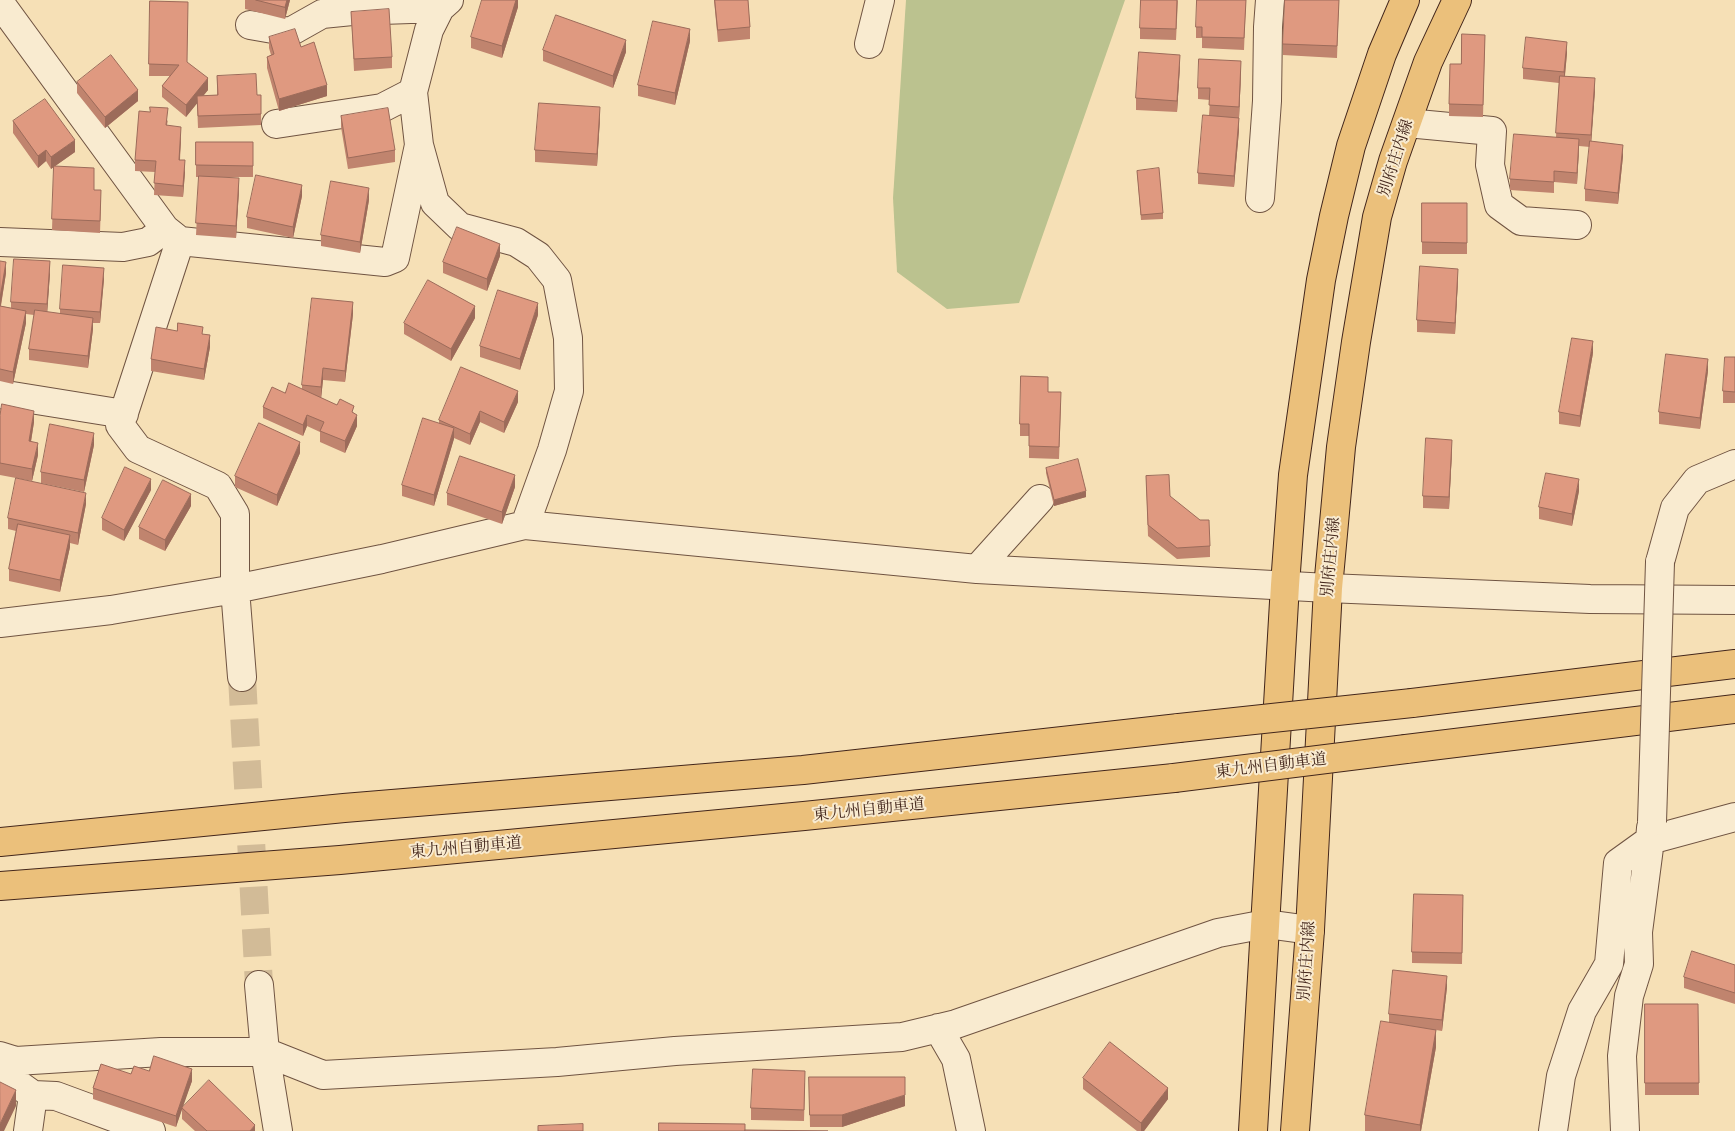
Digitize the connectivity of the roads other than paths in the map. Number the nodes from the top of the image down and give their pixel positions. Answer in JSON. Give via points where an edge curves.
{"nodes":[{"id":1,"x":880,"y":0,"type":"edge"},
{"id":2,"x":1270,"y":0,"type":"edge"},
{"id":3,"x":1405,"y":0,"type":"edge"},
{"id":4,"x":1457,"y":0,"type":"edge"},
{"id":5,"x":0,"y":3,"type":"edge"},
{"id":6,"x":445,"y":4,"type":"edge"},
{"id":7,"x":250,"y":25,"type":"dead end"},
{"id":8,"x":869,"y":44,"type":"dead end"},
{"id":9,"x":413,"y":92,"type":"junction"},
{"id":10,"x":1407,"y":123,"type":"junction"},
{"id":11,"x":276,"y":124,"type":"dead end"},
{"id":12,"x":419,"y":145,"type":"junction"},
{"id":13,"x":1260,"y":198,"type":"dead end"},
{"id":14,"x":1576,"y":225,"type":"dead end"},
{"id":15,"x":172,"y":235,"type":"junction"},
{"id":16,"x":0,"y":242,"type":"edge"},
{"id":17,"x":0,"y":394,"type":"edge"},
{"id":18,"x":124,"y":414,"type":"junction"},
{"id":19,"x":1735,"y":464,"type":"edge"},
{"id":20,"x":1040,"y":499,"type":"dead end"},
{"id":21,"x":525,"y":525,"type":"junction"},
{"id":22,"x":977,"y":569,"type":"junction"},
{"id":23,"x":1285,"y":585,"type":"junction"},
{"id":24,"x":1328,"y":588,"type":"junction"},
{"id":25,"x":234,"y":590,"type":"junction"},
{"id":26,"x":1735,"y":600,"type":"edge"},
{"id":27,"x":0,"y":623,"type":"edge"},
{"id":28,"x":1735,"y":664,"type":"edge"},
{"id":29,"x":242,"y":677,"type":"tunnel mouth"},
{"id":30,"x":1735,"y":709,"type":"edge"},
{"id":31,"x":1732,"y":823,"type":"edge"},
{"id":32,"x":1651,"y":831,"type":"junction"},
{"id":33,"x":0,"y":842,"type":"edge"},
{"id":34,"x":7,"y":887,"type":"edge"},
{"id":35,"x":1266,"y":924,"type":"junction"},
{"id":36,"x":1310,"y":930,"type":"junction"},
{"id":37,"x":260,"y":985,"type":"tunnel mouth"},
{"id":38,"x":938,"y":1028,"type":"junction"},
{"id":39,"x":265,"y":1052,"type":"junction"},
{"id":40,"x":0,"y":1056,"type":"edge"},
{"id":41,"x":0,"y":1074,"type":"edge"},
{"id":42,"x":33,"y":1095,"type":"junction"},
{"id":43,"x":28,"y":1131,"type":"edge"},
{"id":44,"x":151,"y":1131,"type":"edge"},
{"id":45,"x":278,"y":1131,"type":"edge"},
{"id":46,"x":971,"y":1131,"type":"edge"},
{"id":47,"x":1253,"y":1131,"type":"edge"},
{"id":48,"x":1295,"y":1131,"type":"edge"},
{"id":49,"x":1552,"y":1131,"type":"edge"},
{"id":50,"x":1625,"y":1131,"type":"edge"}],
"edges":[{"from":1,"to":8,"type":"street"},
{"from":2,"to":13,"type":"street"},
{"from":3,"to":23,"type":"main road","via":[[1382,54],[1351,146],[1334,216],[1321,280],[1294,475]]},
{"from":4,"to":10,"type":"main road","name":"別府庄内線","via":[[1428,62]]},
{"from":5,"to":15,"type":"street"},
{"from":6,"to":7,"type":"street","via":[[322,14],[290,32]]},
{"from":6,"to":9,"type":"street","via":[[429,30]]},
{"from":9,"to":11,"type":"street","via":[[382,108]]},
{"from":9,"to":12,"type":"street"},
{"from":10,"to":14,"type":"street","via":[[1492,131],[1490,165],[1499,205],[1521,221]]},
{"from":10,"to":24,"type":"main road","name":"別府庄内線","via":[[1377,217],[1343,437]]},
{"from":12,"to":15,"type":"street","via":[[395,258],[385,262]]},
{"from":12,"to":21,"type":"street","via":[[436,203],[460,226],[516,242],[538,256],[557,280],[568,338],[569,391]]},
{"from":15,"to":16,"type":"street","via":[[122,247]]},
{"from":15,"to":18,"type":"street"},
{"from":17,"to":18,"type":"street"},
{"from":18,"to":25,"type":"street","via":[[120,425],[138,449],[218,486],[227,500],[235,514]]},
{"from":19,"to":32,"type":"street","bridge":true,"via":[[1697,480],[1676,508],[1660,562]]},
{"from":20,"to":22,"type":"street"},
{"from":21,"to":22,"type":"street"},
{"from":21,"to":25,"type":"street"},
{"from":22,"to":23,"type":"street"},
{"from":23,"to":24,"type":"street"},
{"from":23,"to":35,"type":"main road"},
{"from":24,"to":26,"type":"street","via":[[1590,599]]},
{"from":24,"to":36,"type":"main road","name":"別府庄内線"},
{"from":25,"to":27,"type":"street","via":[[111,610]]},
{"from":25,"to":29,"type":"street"},
{"from":28,"to":33,"type":"main road","bridge":true,"via":[[803,770],[344,808]]},
{"from":30,"to":34,"type":"main road","name":"東九州自動車道","bridge":true,"via":[[1174,778],[350,859]]},
{"from":31,"to":32,"type":"street"},
{"from":32,"to":49,"type":"street","via":[[1618,863],[1608,964],[1582,1012],[1561,1076]]},
{"from":32,"to":50,"type":"street","via":[[1638,932],[1639,964],[1629,996],[1622,1056]]},
{"from":35,"to":36,"type":"street"},
{"from":35,"to":38,"type":"street","via":[[1218,933]]},
{"from":35,"to":47,"type":"main road"},
{"from":36,"to":48,"type":"main road","name":"別府庄内線"},
{"from":37,"to":39,"type":"street"},
{"from":38,"to":39,"type":"street","via":[[902,1037],[323,1075]]},
{"from":38,"to":46,"type":"street","via":[[956,1059]]},
{"from":39,"to":40,"type":"street","via":[[161,1052],[16,1061]]},
{"from":39,"to":45,"type":"street"},
{"from":41,"to":42,"type":"street"},
{"from":42,"to":43,"type":"street"},
{"from":42,"to":44,"type":"street","via":[[56,1096]]}]}
